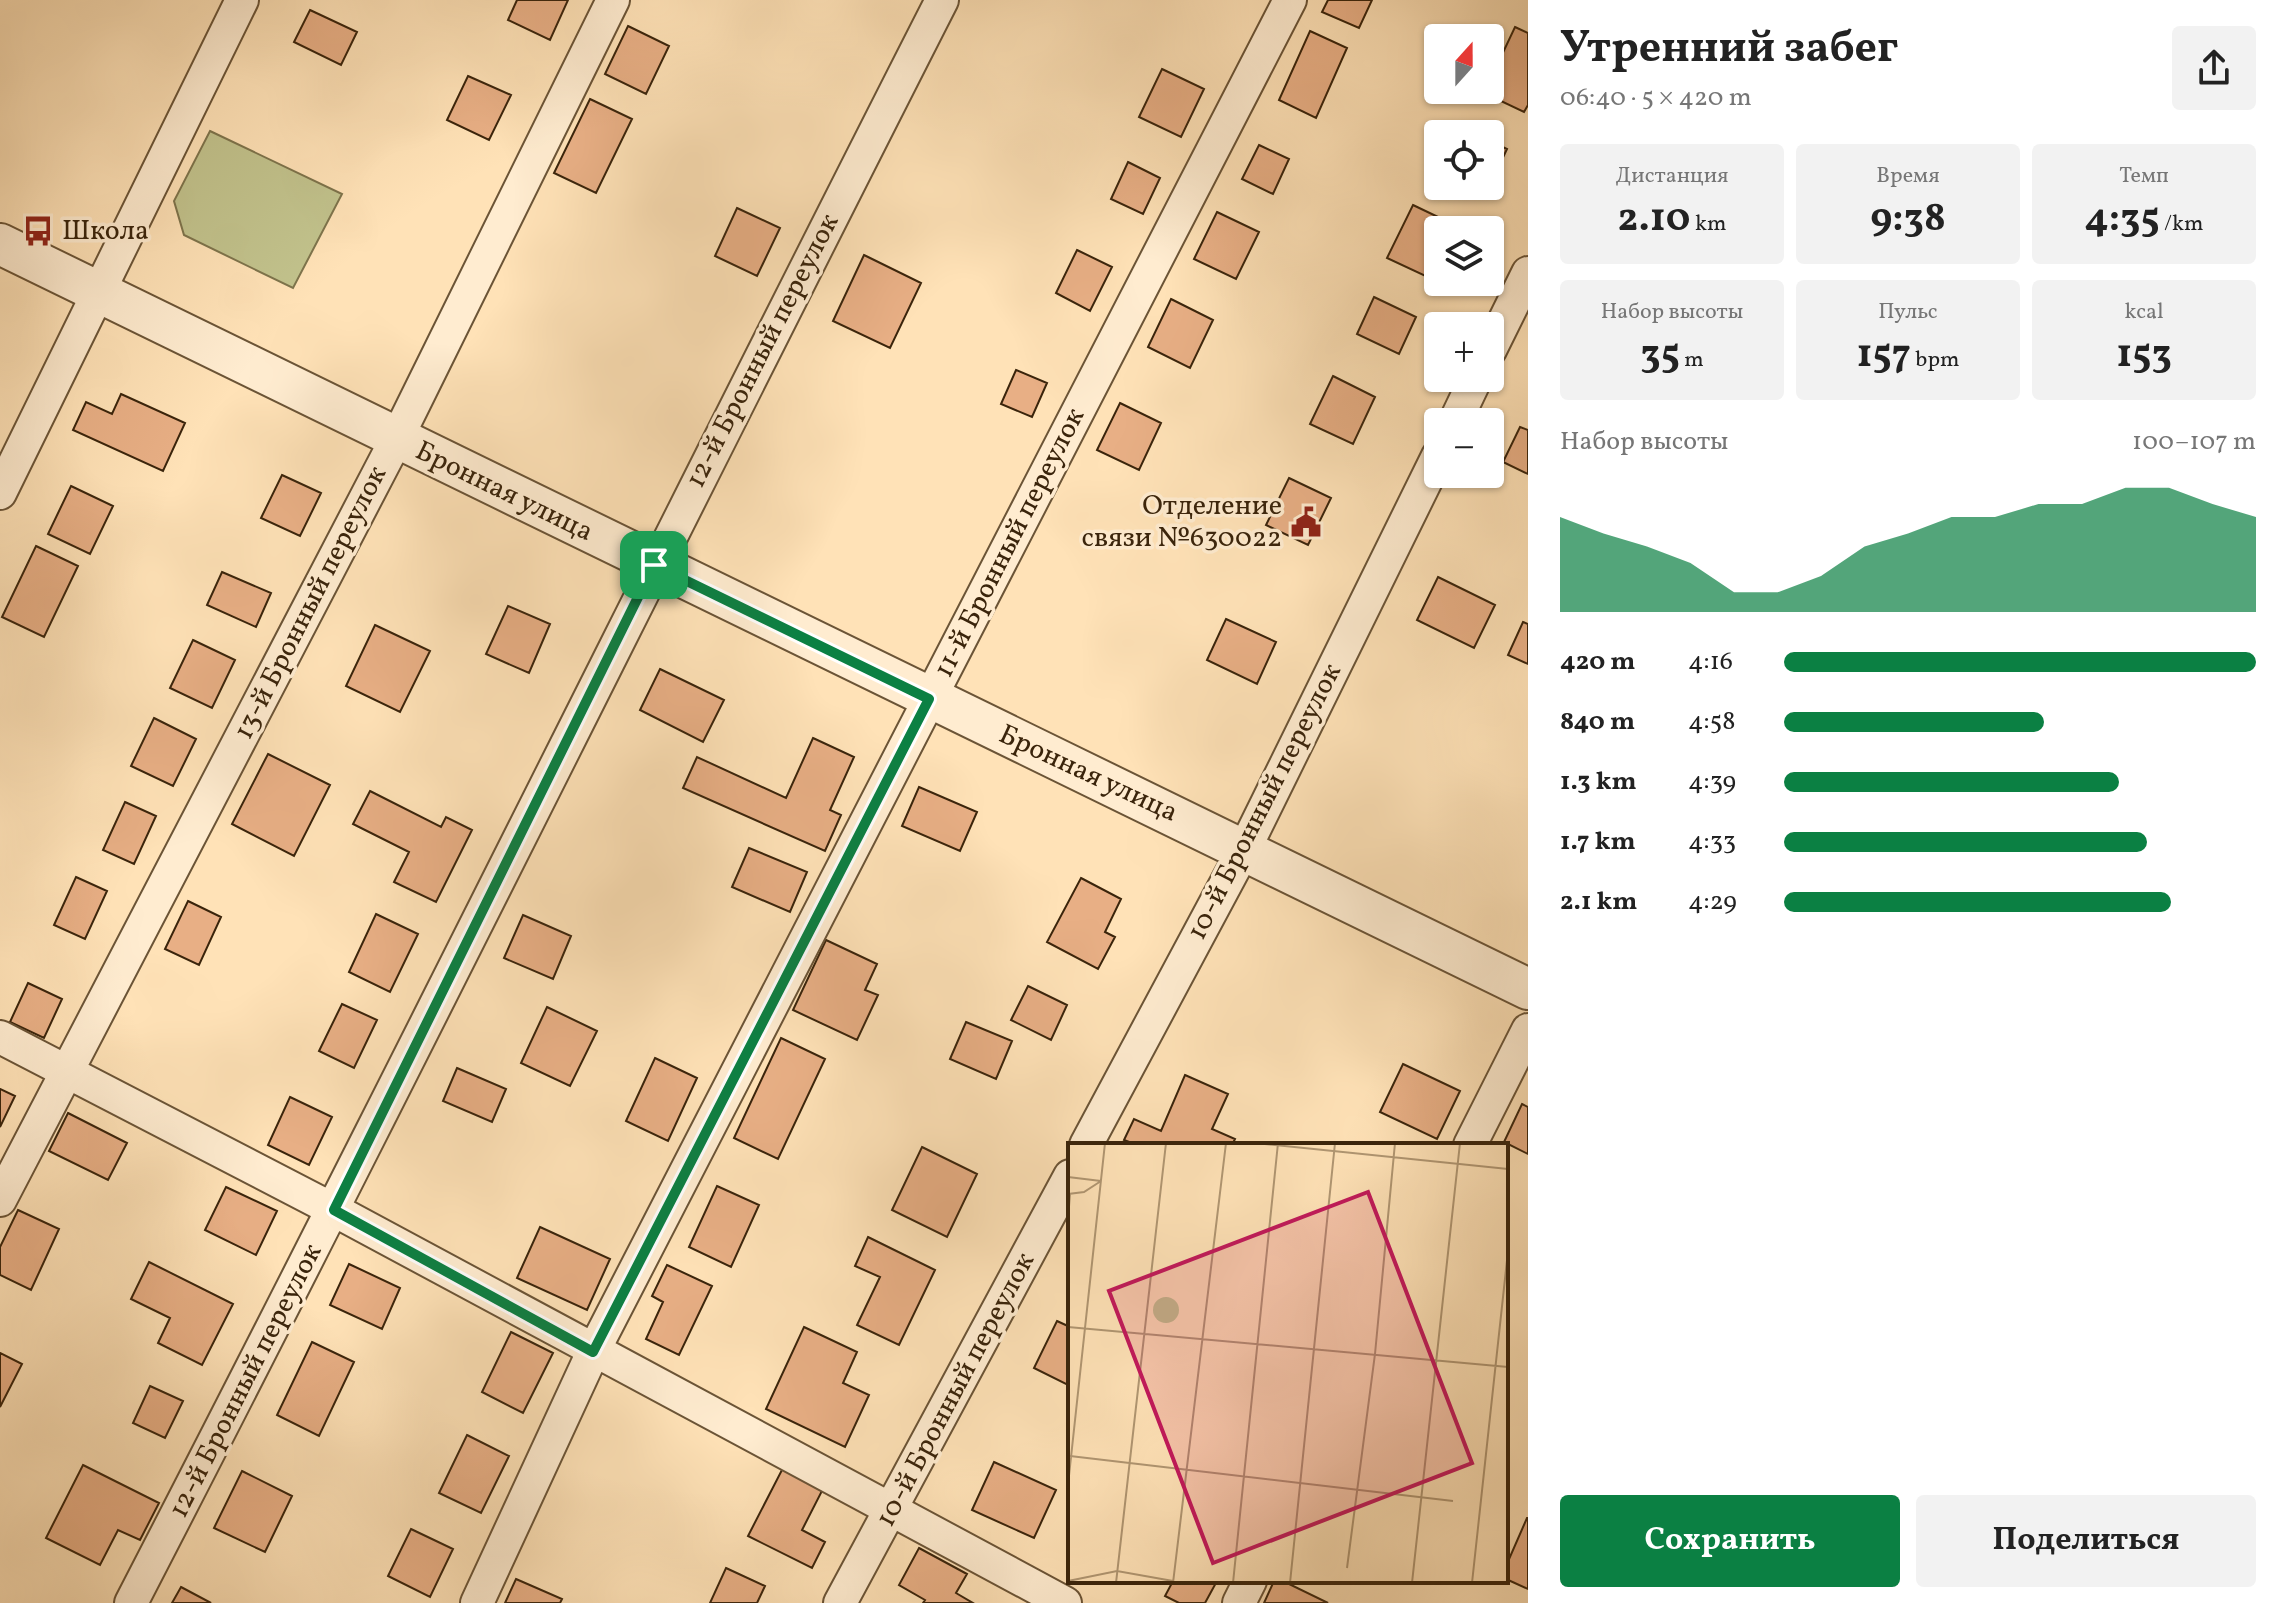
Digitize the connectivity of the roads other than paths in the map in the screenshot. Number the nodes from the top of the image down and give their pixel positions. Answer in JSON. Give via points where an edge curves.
{"nodes":[{"id":1,"x":242,"y":0,"type":"edge"},
{"id":2,"x":613,"y":0,"type":"edge"},
{"id":3,"x":942,"y":0,"type":"edge"},
{"id":4,"x":1290,"y":0,"type":"edge"},
{"id":5,"x":0,"y":244,"type":"edge"},
{"id":6,"x":1528,"y":273,"type":"edge"},
{"id":7,"x":97,"y":290,"type":"junction"},
{"id":8,"x":1504,"y":322,"type":"edge"},
{"id":9,"x":396,"y":440,"type":"junction"},
{"id":10,"x":1424,"y":484,"type":"edge"},
{"id":11,"x":0,"y":493,"type":"edge"},
{"id":12,"x":654,"y":565,"type":"junction"},
{"id":13,"x":929,"y":699,"type":"junction"},
{"id":14,"x":1245,"y":848,"type":"junction"},
{"id":15,"x":1528,"y":989,"type":"edge"},
{"id":16,"x":1528,"y":1030,"type":"edge"},
{"id":17,"x":0,"y":1037,"type":"edge"},
{"id":18,"x":68,"y":1071,"type":"junction"},
{"id":19,"x":1087,"y":1143,"type":"edge"},
{"id":20,"x":1471,"y":1143,"type":"edge"},
{"id":21,"x":1068,"y":1180,"type":"edge"},
{"id":22,"x":0,"y":1200,"type":"edge"},
{"id":23,"x":334,"y":1210,"type":"junction"},
{"id":24,"x":593,"y":1352,"type":"junction"},
{"id":25,"x":892,"y":1509,"type":"junction"},
{"id":26,"x":1249,"y":1583,"type":"edge"},
{"id":27,"x":131,"y":1603,"type":"edge"},
{"id":28,"x":477,"y":1603,"type":"edge"},
{"id":29,"x":840,"y":1603,"type":"edge"},
{"id":30,"x":1065,"y":1603,"type":"edge"},
{"id":31,"x":1239,"y":1603,"type":"edge"}],
"edges":[{"from":1,"to":7,"type":"street"},
{"from":2,"to":9,"type":"street","name":"13-й Бронный переулок"},
{"from":3,"to":12,"type":"street","name":"12-й Бронный переулок"},
{"from":4,"to":13,"type":"street","name":"11-й Бронный переулок"},
{"from":5,"to":7,"type":"street","name":"Бронная улица"},
{"from":6,"to":8,"type":"street"},
{"from":7,"to":9,"type":"street","name":"Бронная улица"},
{"from":7,"to":11,"type":"street"},
{"from":9,"to":12,"type":"street","name":"Бронная улица"},
{"from":9,"to":18,"type":"street","name":"13-й Бронный переулок"},
{"from":10,"to":14,"type":"street","name":"10-й Бронный переулок"},
{"from":12,"to":13,"type":"street","name":"Бронная улица"},
{"from":12,"to":23,"type":"street","name":"12-й Бронный переулок"},
{"from":13,"to":14,"type":"street","name":"Бронная улица"},
{"from":13,"to":24,"type":"street","name":"11-й Бронный переулок"},
{"from":14,"to":15,"type":"street","name":"Бронная улица"},
{"from":14,"to":19,"type":"street","name":"10-й Бронный переулок"},
{"from":16,"to":20,"type":"street"},
{"from":17,"to":18,"type":"street"},
{"from":18,"to":22,"type":"street","name":"13-й Бронный переулок"},
{"from":18,"to":23,"type":"street"},
{"from":21,"to":25,"type":"street","name":"10-й Бронный переулок"},
{"from":23,"to":24,"type":"street"},
{"from":23,"to":27,"type":"street","name":"12-й Бронный переулок"},
{"from":24,"to":25,"type":"street"},
{"from":24,"to":28,"type":"street","name":"11-й Бронный переулок"},
{"from":25,"to":29,"type":"street","name":"10-й Бронный переулок"},
{"from":25,"to":30,"type":"street"},
{"from":26,"to":31,"type":"street"}]}
